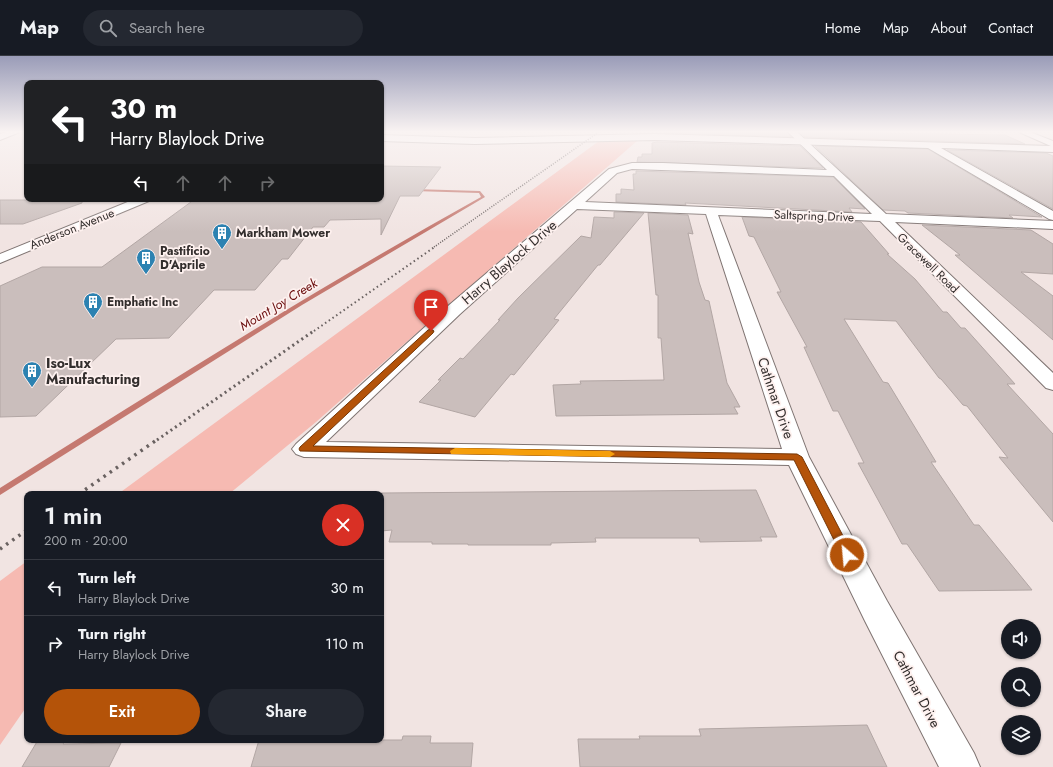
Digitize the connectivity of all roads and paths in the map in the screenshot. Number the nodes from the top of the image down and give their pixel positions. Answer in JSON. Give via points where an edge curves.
{"nodes":[{"id":1,"x":828,"y":165,"type":"edge"},
{"id":2,"x":964,"y":165,"type":"edge"},
{"id":3,"x":837,"y":173,"type":"junction"},
{"id":4,"x":138,"y":202,"type":"edge"},
{"id":5,"x":575,"y":205,"type":"junction"},
{"id":6,"x":711,"y":212,"type":"junction"},
{"id":7,"x":1053,"y":216,"type":"edge"},
{"id":8,"x":883,"y":219,"type":"junction"},
{"id":9,"x":1053,"y":226,"type":"edge"},
{"id":10,"x":0,"y":259,"type":"edge"},
{"id":11,"x":1053,"y":384,"type":"edge"},
{"id":12,"x":797,"y":457,"type":"junction"},
{"id":13,"x":960,"y":767,"type":"edge"}],
"edges":[{"from":1,"to":3,"type":"street","name":"Gracewell Road"},
{"from":2,"to":7,"type":"street"},
{"from":3,"to":5,"type":"street","name":"Harry Blaylock Drive","via":[[632,166],[613,171]]},
{"from":3,"to":8,"type":"street","name":"Gracewell Road"},
{"from":4,"to":10,"type":"street","name":"Anderson Avenue"},
{"from":5,"to":6,"type":"street","name":"Saltspring Drive"},
{"from":5,"to":12,"type":"street","name":"Harry Blaylock Drive","via":[[454,310],[304,449]]},
{"from":6,"to":8,"type":"street","name":"Saltspring Drive"},
{"from":6,"to":12,"type":"street","name":"Cathmar Drive"},
{"from":8,"to":9,"type":"street","name":"Saltspring Drive"},
{"from":8,"to":11,"type":"street","name":"Gracewell Road"},
{"from":12,"to":13,"type":"street","name":"Cathmar Drive"}]}
